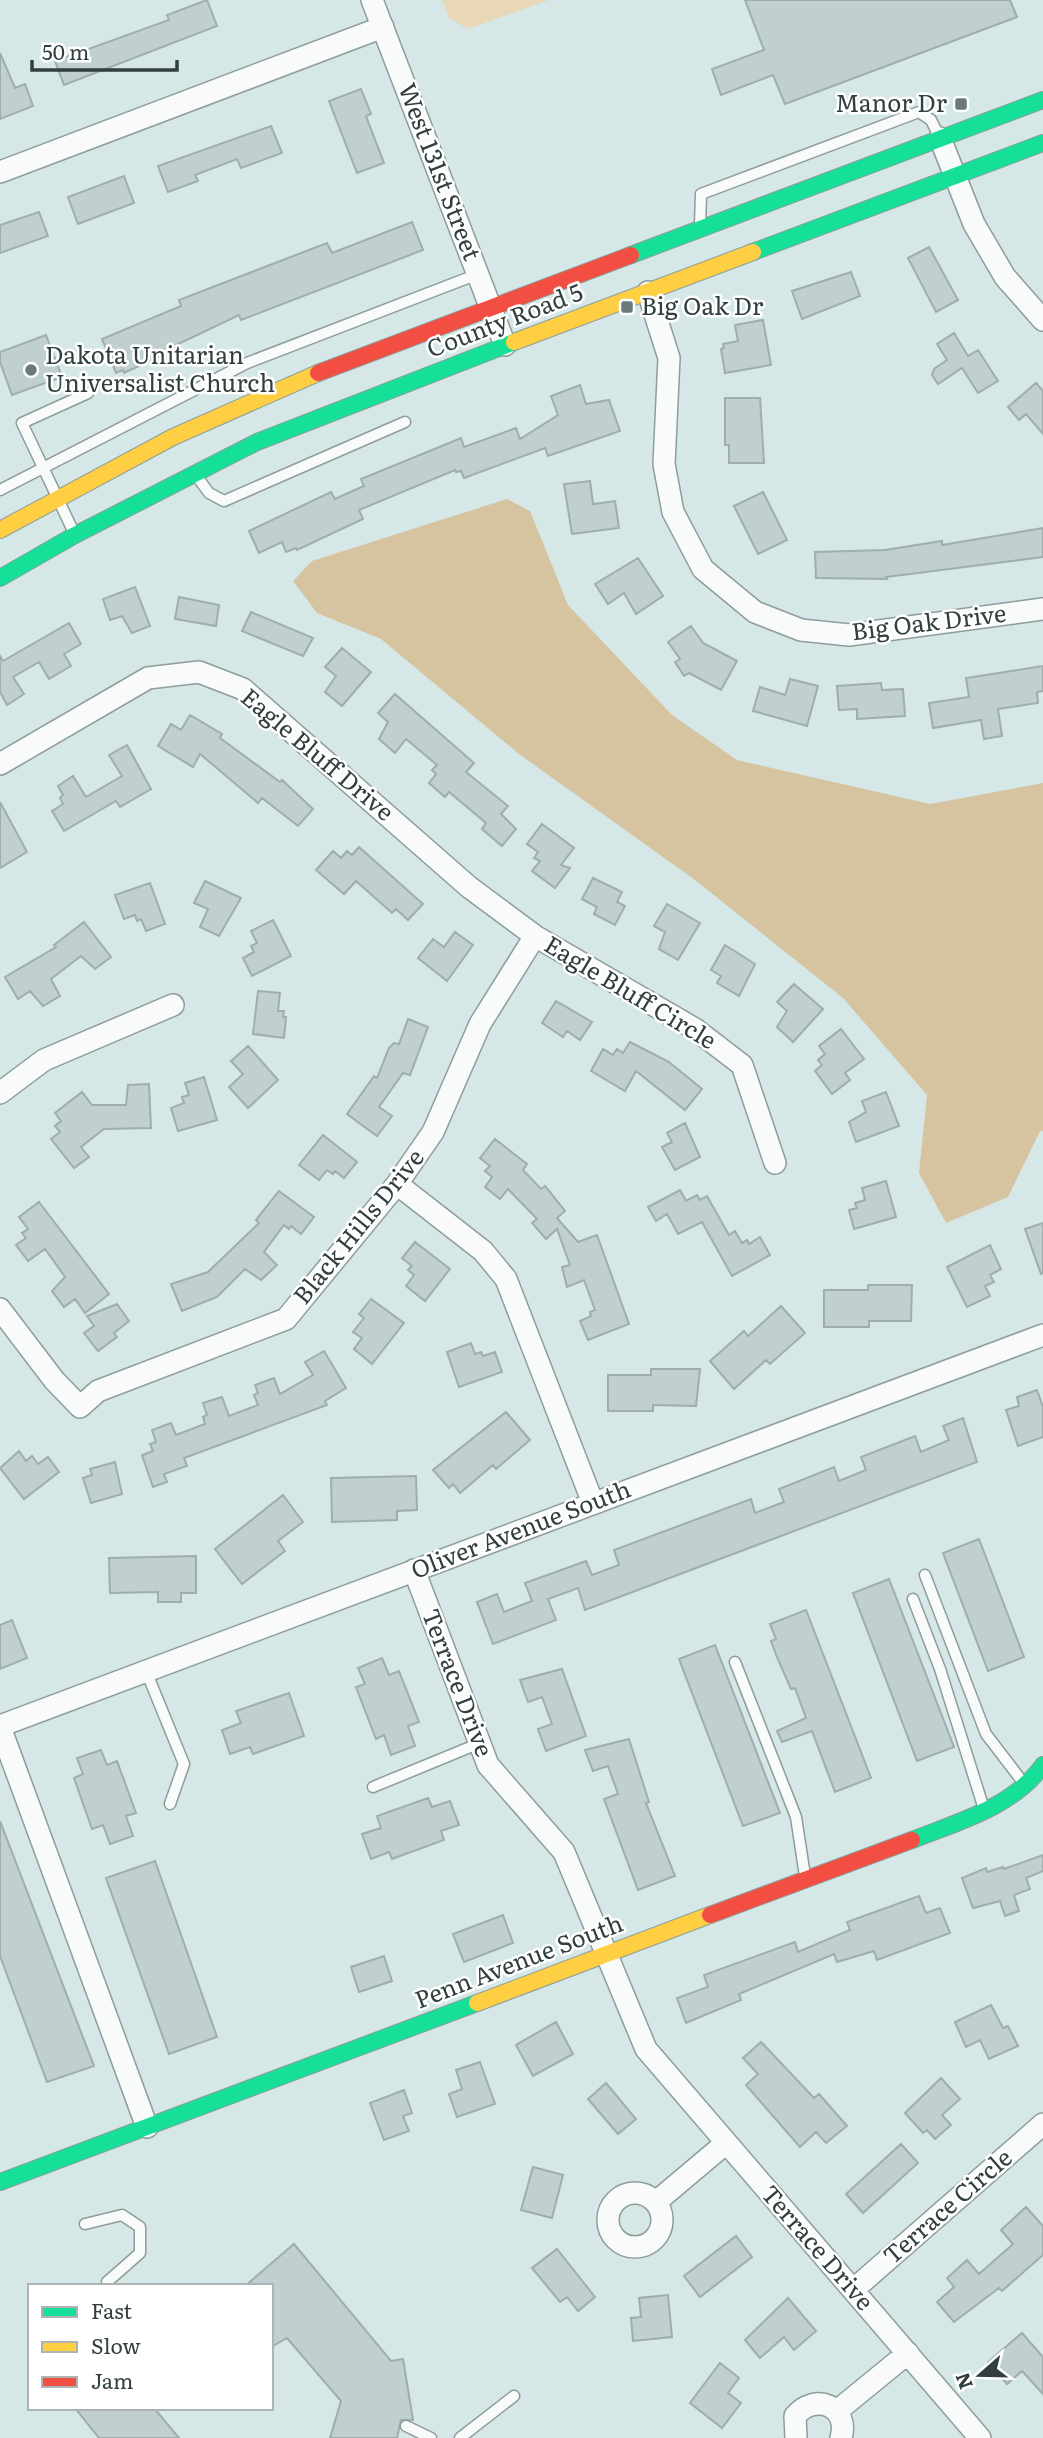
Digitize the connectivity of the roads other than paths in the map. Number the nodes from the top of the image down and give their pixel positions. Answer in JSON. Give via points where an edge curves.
{"nodes":[{"id":1,"x":372,"y":0,"type":"edge"},
{"id":2,"x":383,"y":27,"type":"junction"},
{"id":3,"x":1043,"y":100,"type":"edge"},
{"id":4,"x":940,"y":138,"type":"junction"},
{"id":5,"x":1043,"y":143,"type":"edge"},
{"id":6,"x":0,"y":172,"type":"edge"},
{"id":7,"x":955,"y":175,"type":"junction"},
{"id":8,"x":700,"y":228,"type":"junction"},
{"id":9,"x":478,"y":274,"type":"junction"},
{"id":10,"x":648,"y":292,"type":"junction"},
{"id":11,"x":491,"y":307,"type":"junction"},
{"id":12,"x":1043,"y":320,"type":"edge"},
{"id":13,"x":505,"y":345,"type":"junction"},
{"id":14,"x":88,"y":393,"type":"dead end"},
{"id":15,"x":405,"y":422,"type":"dead end"},
{"id":16,"x":41,"y":467,"type":"junction"},
{"id":17,"x":193,"y":472,"type":"junction"},
{"id":18,"x":0,"y":490,"type":"edge"},
{"id":19,"x":57,"y":498,"type":"junction"},
{"id":20,"x":0,"y":530,"type":"edge"},
{"id":21,"x":75,"y":534,"type":"junction"},
{"id":22,"x":0,"y":578,"type":"edge"},
{"id":23,"x":1043,"y":609,"type":"edge"},
{"id":24,"x":0,"y":764,"type":"edge"},
{"id":25,"x":535,"y":936,"type":"junction"},
{"id":26,"x":173,"y":1006,"type":"dead end"},
{"id":27,"x":0,"y":1093,"type":"edge"},
{"id":28,"x":775,"y":1163,"type":"dead end"},
{"id":29,"x":397,"y":1184,"type":"junction"},
{"id":30,"x":0,"y":1309,"type":"edge"},
{"id":31,"x":1043,"y":1335,"type":"edge"},
{"id":32,"x":593,"y":1503,"type":"junction"},
{"id":33,"x":414,"y":1570,"type":"junction"},
{"id":34,"x":925,"y":1575,"type":"dead end"},
{"id":35,"x":913,"y":1600,"type":"dead end"},
{"id":36,"x":735,"y":1662,"type":"dead end"},
{"id":37,"x":146,"y":1671,"type":"junction"},
{"id":38,"x":0,"y":1727,"type":"edge"},
{"id":39,"x":480,"y":1743,"type":"junction"},
{"id":40,"x":1043,"y":1765,"type":"edge"},
{"id":41,"x":1024,"y":1784,"type":"junction"},
{"id":42,"x":373,"y":1787,"type":"dead end"},
{"id":43,"x":170,"y":1804,"type":"dead end"},
{"id":44,"x":985,"y":1812,"type":"junction"},
{"id":45,"x":805,"y":1879,"type":"junction"},
{"id":46,"x":605,"y":1955,"type":"junction"},
{"id":47,"x":1043,"y":2123,"type":"edge"},
{"id":48,"x":147,"y":2127,"type":"junction"},
{"id":49,"x":726,"y":2143,"type":"junction"},
{"id":50,"x":0,"y":2182,"type":"edge"},
{"id":51,"x":656,"y":2202,"type":"dead end"},
{"id":52,"x":85,"y":2224,"type":"dead end"},
{"id":53,"x":107,"y":2282,"type":"dead end"},
{"id":54,"x":853,"y":2290,"type":"junction"},
{"id":55,"x":908,"y":2353,"type":"junction"},
{"id":56,"x":514,"y":2396,"type":"dead end"},
{"id":57,"x":838,"y":2411,"type":"junction"},
{"id":58,"x":406,"y":2426,"type":"dead end"},
{"id":59,"x":431,"y":2438,"type":"edge"},
{"id":60,"x":460,"y":2438,"type":"edge"},
{"id":61,"x":796,"y":2438,"type":"edge"},
{"id":62,"x":841,"y":2438,"type":"edge"},
{"id":63,"x":980,"y":2438,"type":"edge"}],
"edges":[{"from":1,"to":2,"type":"street","name":"West 131st Street"},
{"from":2,"to":6,"type":"street"},
{"from":2,"to":9,"type":"street","name":"West 131st Street"},
{"from":3,"to":4,"type":"main road","name":"County Road 5"},
{"from":4,"to":7,"type":"street"},
{"from":4,"to":8,"type":"main road","name":"County Road 5"},
{"from":4,"to":8,"type":"lane","via":[[931,120],[919,112],[881,126],[701,194]]},
{"from":5,"to":7,"type":"main road","name":"County Road 5"},
{"from":7,"to":10,"type":"main road","name":"County Road 5"},
{"from":7,"to":12,"type":"street","via":[[974,224],[1005,277]]},
{"from":8,"to":11,"type":"main road","name":"County Road 5"},
{"from":9,"to":11,"type":"street","name":"West 131st Street"},
{"from":9,"to":16,"type":"lane","via":[[247,363]]},
{"from":10,"to":13,"type":"main road","name":"County Road 5"},
{"from":10,"to":23,"type":"street","name":"Big Oak Drive","via":[[668,358],[664,464],[673,512],[703,569],[755,612],[801,630],[849,635]]},
{"from":11,"to":13,"type":"street","name":"West 131st Street"},
{"from":11,"to":19,"type":"main road","name":"County Road 5","via":[[239,406]]},
{"from":13,"to":17,"type":"main road","name":"County Road 5","via":[[325,414]]},
{"from":14,"to":16,"type":"lane","via":[[22,423]]},
{"from":15,"to":17,"type":"lane","via":[[224,501],[209,493]]},
{"from":16,"to":18,"type":"lane"},
{"from":16,"to":19,"type":"lane"},
{"from":17,"to":21,"type":"main road","name":"County Road 5"},
{"from":19,"to":20,"type":"main road","name":"County Road 5"},
{"from":19,"to":21,"type":"lane"},
{"from":21,"to":22,"type":"main road","name":"County Road 5"},
{"from":24,"to":25,"type":"street","name":"Eagle Bluff Drive","via":[[148,678],[199,672],[243,689],[469,887]]},
{"from":25,"to":28,"type":"street","name":"Eagle Bluff Circle","via":[[695,1029],[742,1065]]},
{"from":25,"to":29,"type":"street","name":"Black Hills Drive","via":[[480,1024],[433,1132]]},
{"from":26,"to":27,"type":"street","via":[[44,1060]]},
{"from":29,"to":30,"type":"street","name":"Black Hills Drive","via":[[286,1319],[98,1391],[80,1407]]},
{"from":29,"to":32,"type":"street","via":[[483,1251],[506,1279]]},
{"from":31,"to":32,"type":"street","name":"Oliver Avenue South"},
{"from":32,"to":33,"type":"street","name":"Oliver Avenue South"},
{"from":33,"to":37,"type":"street","name":"Oliver Avenue South"},
{"from":33,"to":39,"type":"street","name":"Terrace Drive"},
{"from":34,"to":41,"type":"lane","via":[[986,1734]]},
{"from":35,"to":44,"type":"lane"},
{"from":36,"to":45,"type":"lane","via":[[796,1817]]},
{"from":37,"to":38,"type":"street","name":"Oliver Avenue South"},
{"from":37,"to":43,"type":"lane","via":[[184,1764]]},
{"from":38,"to":48,"type":"street"},
{"from":39,"to":42,"type":"lane"},
{"from":39,"to":46,"type":"street","name":"Terrace Drive","via":[[488,1765],[564,1852]]},
{"from":40,"to":41,"type":"main road","name":"Penn Avenue South"},
{"from":41,"to":44,"type":"main road","name":"Penn Avenue South"},
{"from":44,"to":45,"type":"main road","name":"Penn Avenue South"},
{"from":45,"to":46,"type":"main road","name":"Penn Avenue South"},
{"from":46,"to":48,"type":"main road","name":"Penn Avenue South"},
{"from":46,"to":49,"type":"street","name":"Terrace Drive","via":[[646,2049]]},
{"from":47,"to":54,"type":"street","name":"Terrace Circle"},
{"from":48,"to":50,"type":"main road","name":"Penn Avenue South"},
{"from":49,"to":51,"type":"street"},
{"from":49,"to":54,"type":"street","name":"Terrace Drive"},
{"from":52,"to":53,"type":"lane","via":[[122,2215],[140,2227],[141,2253]]},
{"from":54,"to":55,"type":"street","name":"Terrace Drive"},
{"from":55,"to":57,"type":"street"},
{"from":55,"to":63,"type":"street","name":"Terrace Drive"},
{"from":56,"to":60,"type":"lane"},
{"from":57,"to":61,"type":"street","via":[[820,2403],[802,2409],[793,2426]]},
{"from":57,"to":62,"type":"street"},
{"from":58,"to":59,"type":"lane"}]}
